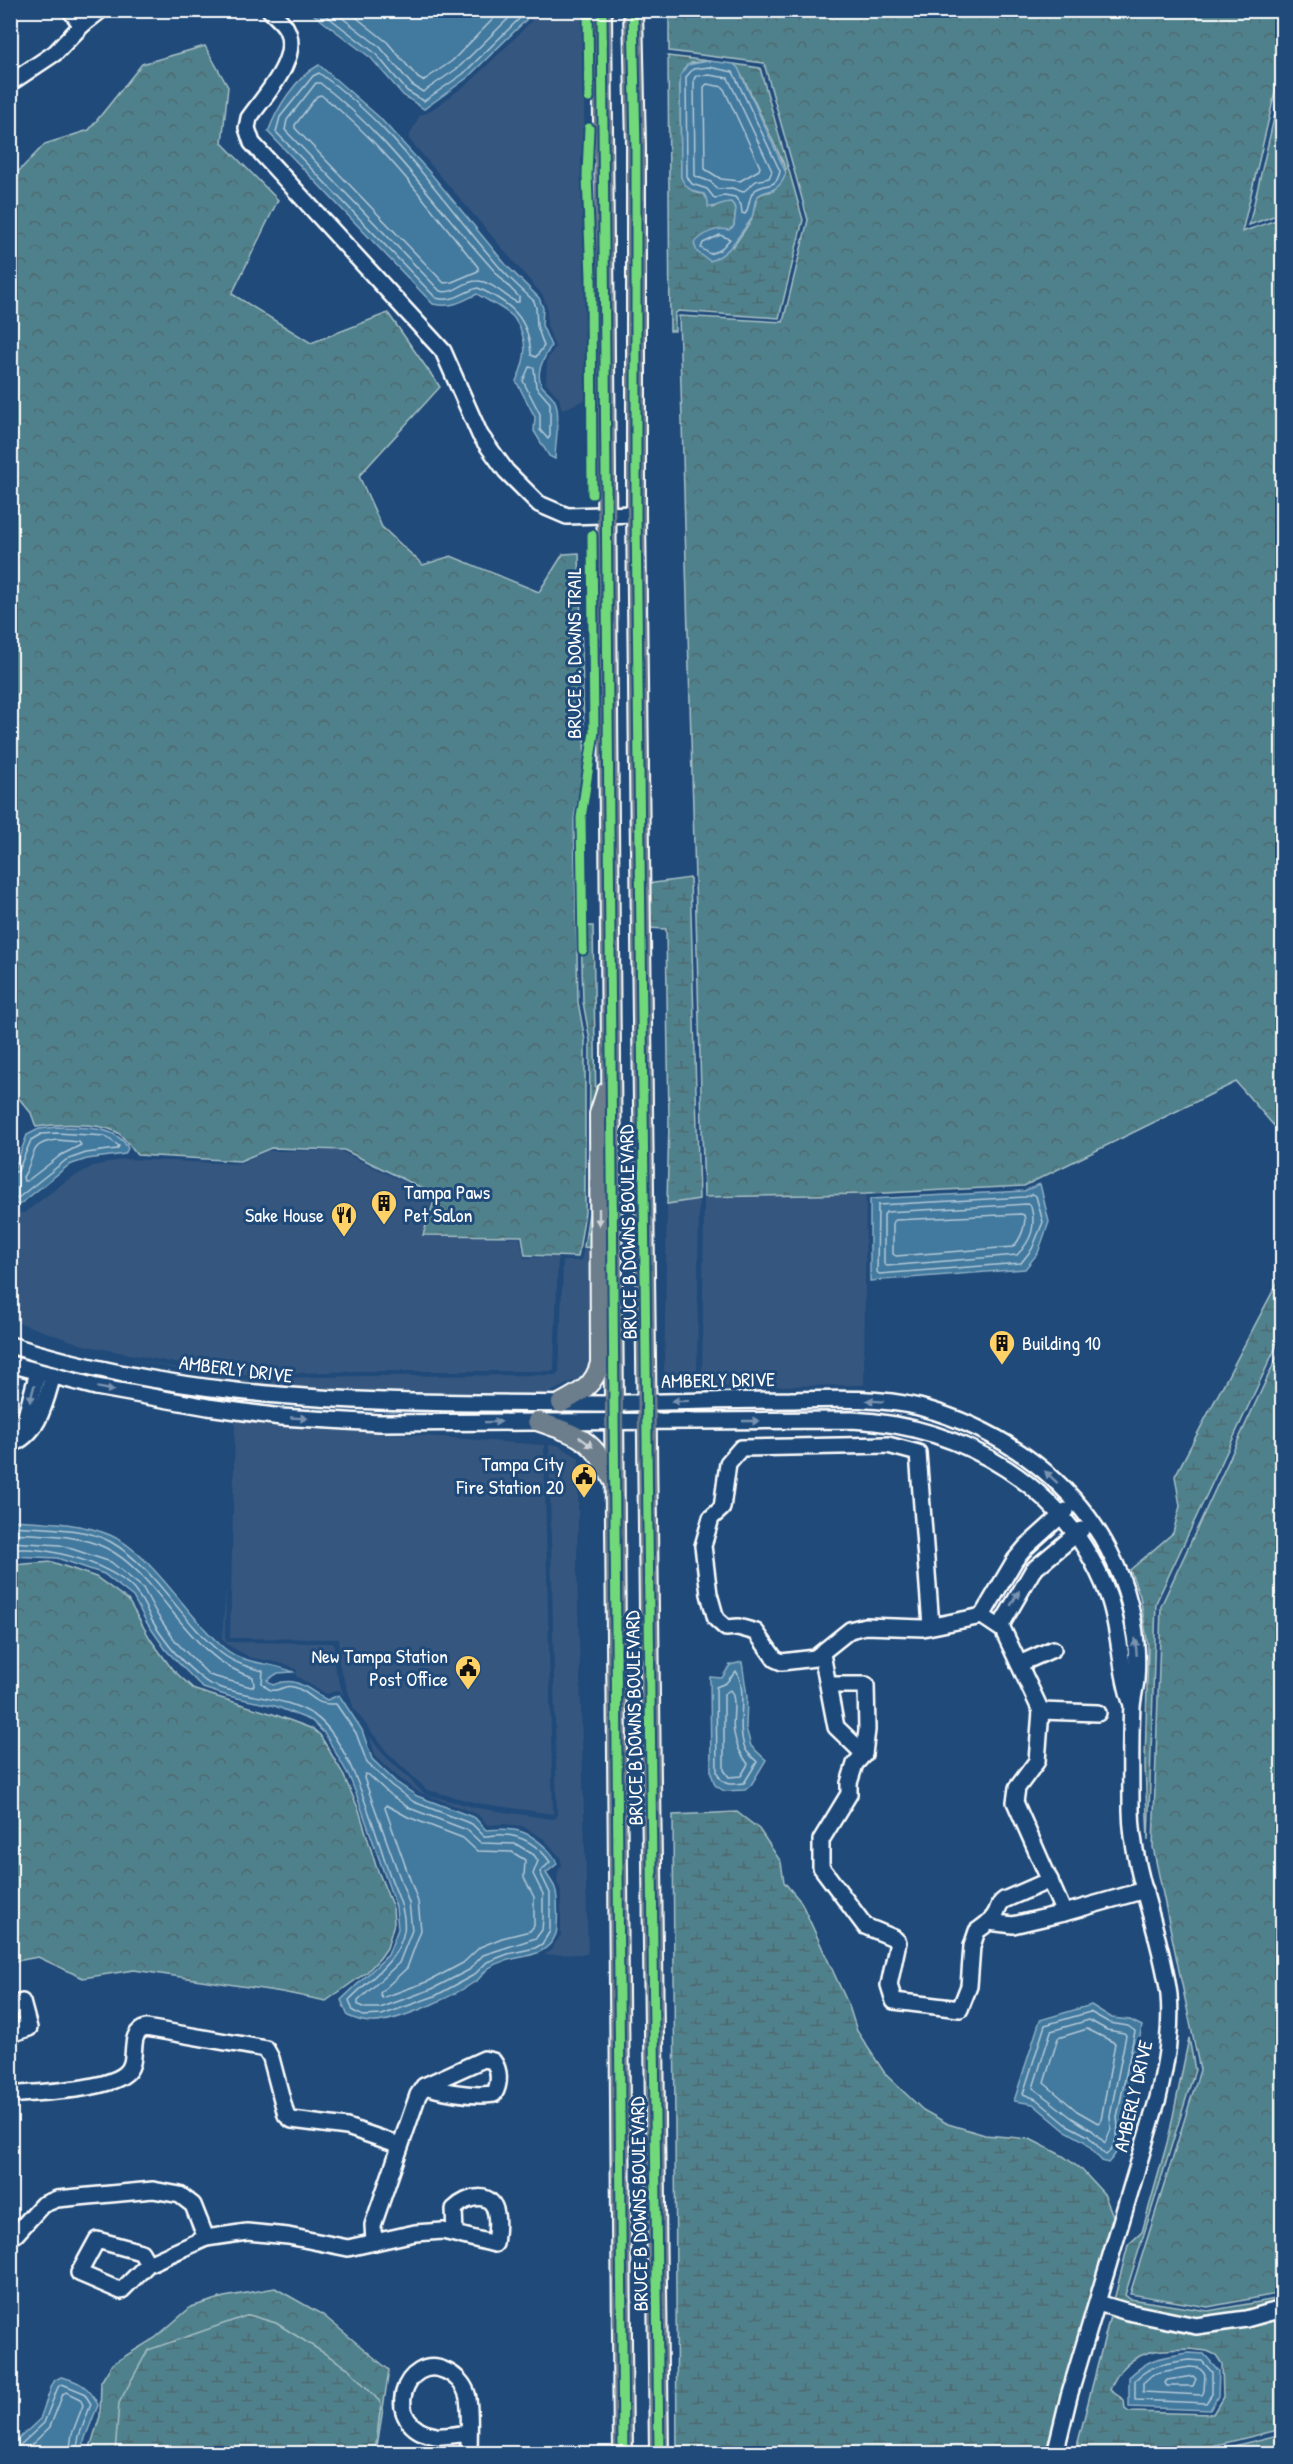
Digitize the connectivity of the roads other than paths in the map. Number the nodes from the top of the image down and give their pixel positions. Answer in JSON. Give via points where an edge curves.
{"nodes":[{"id":1,"x":70,"y":10,"type":"edge"},
{"id":2,"x":101,"y":10,"type":"edge"},
{"id":3,"x":270,"y":10,"type":"edge"},
{"id":4,"x":602,"y":10,"type":"edge"},
{"id":5,"x":633,"y":10,"type":"edge"},
{"id":6,"x":82,"y":25,"type":"junction"},
{"id":7,"x":10,"y":83,"type":"edge"},
{"id":8,"x":636,"y":514,"type":"junction"},
{"id":9,"x":606,"y":515,"type":"junction"},
{"id":10,"x":611,"y":1076,"type":"junction"},
{"id":11,"x":10,"y":1345,"type":"edge"},
{"id":12,"x":54,"y":1358,"type":"junction"},
{"id":13,"x":10,"y":1364,"type":"edge"},
{"id":14,"x":47,"y":1374,"type":"junction"},
{"id":15,"x":648,"y":1402,"type":"junction"},
{"id":16,"x":561,"y":1403,"type":"junction"},
{"id":17,"x":615,"y":1412,"type":"junction"},
{"id":18,"x":32,"y":1418,"type":"junction"},
{"id":19,"x":537,"y":1421,"type":"junction"},
{"id":20,"x":648,"y":1421,"type":"junction"},
{"id":21,"x":10,"y":1435,"type":"edge"},
{"id":22,"x":10,"y":1446,"type":"edge"},
{"id":23,"x":615,"y":1485,"type":"junction"},
{"id":24,"x":1075,"y":1503,"type":"junction"},
{"id":25,"x":1060,"y":1516,"type":"junction"},
{"id":26,"x":1091,"y":1522,"type":"junction"},
{"id":27,"x":1074,"y":1535,"type":"junction"},
{"id":28,"x":1026,"y":1547,"type":"junction"},
{"id":29,"x":1041,"y":1562,"type":"junction"},
{"id":30,"x":982,"y":1616,"type":"junction"},
{"id":31,"x":931,"y":1626,"type":"junction"},
{"id":32,"x":1000,"y":1627,"type":"junction"},
{"id":33,"x":1053,"y":1648,"type":"dead end"},
{"id":34,"x":822,"y":1654,"type":"junction"},
{"id":35,"x":1019,"y":1664,"type":"junction"},
{"id":36,"x":829,"y":1685,"type":"junction"},
{"id":37,"x":1132,"y":1705,"type":"junction"},
{"id":38,"x":1041,"y":1711,"type":"junction"},
{"id":39,"x":1098,"y":1713,"type":"dead end"},
{"id":40,"x":864,"y":1754,"type":"junction"},
{"id":41,"x":1050,"y":1880,"type":"junction"},
{"id":42,"x":1145,"y":1890,"type":"junction"},
{"id":43,"x":1064,"y":1913,"type":"junction"},
{"id":44,"x":989,"y":1922,"type":"junction"},
{"id":45,"x":10,"y":2006,"type":"edge"},
{"id":46,"x":10,"y":2034,"type":"edge"},
{"id":47,"x":424,"y":2086,"type":"dead end"},
{"id":48,"x":10,"y":2095,"type":"edge"},
{"id":49,"x":400,"y":2145,"type":"junction"},
{"id":50,"x":10,"y":2234,"type":"edge"},
{"id":51,"x":455,"y":2234,"type":"dead end"},
{"id":52,"x":206,"y":2238,"type":"junction"},
{"id":53,"x":374,"y":2242,"type":"junction"},
{"id":54,"x":148,"y":2264,"type":"dead end"},
{"id":55,"x":1098,"y":2303,"type":"junction"},
{"id":56,"x":1282,"y":2309,"type":"edge"},
{"id":57,"x":469,"y":2433,"type":"junction"},
{"id":58,"x":469,"y":2454,"type":"edge"},
{"id":59,"x":623,"y":2454,"type":"edge"},
{"id":60,"x":660,"y":2454,"type":"edge"},
{"id":61,"x":1055,"y":2454,"type":"edge"}],
"edges":[{"from":1,"to":6,"type":"street"},
{"from":2,"to":6,"type":"street"},
{"from":3,"to":9,"type":"street","via":[[286,28],[290,44],[288,61],[249,118],[247,128],[252,143],[443,351],[480,435],[506,471],[551,511],[567,516]]},
{"from":4,"to":9,"type":"main road","name":"BRUCE B DOWNS BOULEVARD"},
{"from":5,"to":8,"type":"main road","name":"BRUCE B DOWNS BOULEVARD"},
{"from":6,"to":7,"type":"street","via":[[55,53]]},
{"from":8,"to":9,"type":"street"},
{"from":8,"to":15,"type":"main road","name":"BRUCE B DOWNS BOULEVARD"},
{"from":9,"to":10,"type":"main road","name":"BRUCE B DOWNS BOULEVARD"},
{"from":10,"to":16,"type":"main road","one_way":true,"via":[[599,1114],[600,1363],[590,1385]]},
{"from":10,"to":17,"type":"main road","name":"BRUCE B DOWNS BOULEVARD"},
{"from":11,"to":12,"type":"street","name":"AMBERLY DRIVE"},
{"from":12,"to":14,"type":"street"},
{"from":12,"to":16,"type":"street","name":"AMBERLY DRIVE","via":[[129,1375],[280,1396],[379,1402]]},
{"from":13,"to":14,"type":"street","name":"AMBERLY DRIVE"},
{"from":14,"to":18,"type":"street"},
{"from":14,"to":19,"type":"street","name":"AMBERLY DRIVE","one_way":true,"via":[[96,1387],[281,1417],[379,1423]]},
{"from":15,"to":17,"type":"street","name":"AMBERLY DRIVE"},
{"from":15,"to":20,"type":"main road","name":"BRUCE B DOWNS BOULEVARD"},
{"from":24,"to":15,"type":"street","name":"AMBERLY DRIVE","one_way":true,"via":[[1050,1476],[1012,1446],[970,1424],[915,1406],[860,1400]]},
{"from":16,"to":17,"type":"street","name":"AMBERLY DRIVE"},
{"from":17,"to":19,"type":"street","name":"AMBERLY DRIVE"},
{"from":17,"to":20,"type":"street","name":"AMBERLY DRIVE"},
{"from":17,"to":23,"type":"main road","name":"BRUCE B DOWNS BOULEVARD"},
{"from":18,"to":21,"type":"street"},
{"from":18,"to":22,"type":"street","via":[[29,1433]]},
{"from":19,"to":23,"type":"main road","one_way":true,"via":[[591,1445]]},
{"from":20,"to":25,"type":"street","name":"AMBERLY DRIVE","one_way":true,"via":[[852,1420],[903,1425],[953,1440],[998,1462]]},
{"from":20,"to":60,"type":"main road","name":"BRUCE B DOWNS BOULEVARD"},
{"from":23,"to":59,"type":"main road","name":"BRUCE B DOWNS BOULEVARD"},
{"from":24,"to":25,"type":"street"},
{"from":24,"to":26,"type":"street","name":"AMBERLY DRIVE"},
{"from":25,"to":27,"type":"street","name":"AMBERLY DRIVE"},
{"from":25,"to":28,"type":"street"},
{"from":26,"to":27,"type":"street"},
{"from":37,"to":26,"type":"street","name":"AMBERLY DRIVE","one_way":true,"via":[[1137,1649],[1129,1604],[1114,1561]]},
{"from":27,"to":29,"type":"street"},
{"from":27,"to":37,"type":"street","name":"AMBERLY DRIVE","via":[[1108,1596]]},
{"from":28,"to":29,"type":"street"},
{"from":28,"to":30,"type":"street"},
{"from":32,"to":29,"type":"street","one_way":true,"via":[[1017,1594]]},
{"from":30,"to":31,"type":"street"},
{"from":30,"to":32,"type":"street"},
{"from":31,"to":34,"type":"street","via":[[865,1626],[850,1630]]},
{"from":31,"to":34,"type":"street","via":[[918,1453],[888,1444],[741,1448],[728,1463],[722,1508],[711,1518],[703,1546],[716,1619],[726,1628],[756,1632],[775,1659],[782,1662]]},
{"from":32,"to":35,"type":"street"},
{"from":33,"to":35,"type":"street"},
{"from":34,"to":36,"type":"street"},
{"from":35,"to":38,"type":"street"},
{"from":36,"to":40,"type":"street","via":[[836,1727]]},
{"from":36,"to":40,"type":"street","via":[[866,1685]]},
{"from":37,"to":42,"type":"street","name":"AMBERLY DRIVE","via":[[1132,1822]]},
{"from":38,"to":39,"type":"street"},
{"from":38,"to":41,"type":"street","via":[[1037,1761],[1017,1788],[1015,1802]]},
{"from":40,"to":44,"type":"street","via":[[855,1764],[849,1794],[821,1840],[820,1868],[865,1926],[898,1942],[890,1985],[894,2001],[960,2009],[969,1986],[976,1930]]},
{"from":41,"to":43,"type":"street"},
{"from":41,"to":44,"type":"street","via":[[1004,1900]]},
{"from":42,"to":43,"type":"street"},
{"from":42,"to":55,"type":"street","name":"AMBERLY DRIVE","via":[[1169,1996],[1168,2047],[1158,2098]]},
{"from":43,"to":44,"type":"street","via":[[1012,1925]]},
{"from":45,"to":46,"type":"street","via":[[22,2002],[29,2028]]},
{"from":47,"to":49,"type":"street","via":[[417,2095]]},
{"from":48,"to":49,"type":"street","via":[[111,2082],[133,2065],[135,2036],[146,2028],[266,2049],[286,2115],[292,2120],[347,2127]]},
{"from":49,"to":53,"type":"street","via":[[373,2225]]},
{"from":50,"to":52,"type":"street","via":[[16,2234],[42,2205],[57,2199],[153,2190],[180,2195],[193,2205]]},
{"from":51,"to":53,"type":"street","via":[[415,2233]]},
{"from":52,"to":53,"type":"street","via":[[247,2232],[348,2247]]},
{"from":52,"to":54,"type":"street"},
{"from":55,"to":56,"type":"street","via":[[1196,2326]]},
{"from":55,"to":61,"type":"street","name":"AMBERLY DRIVE"},
{"from":57,"to":57,"type":"street","via":[[438,2436],[416,2430],[402,2411],[403,2390],[418,2372],[438,2367],[456,2375],[467,2393]]},
{"from":57,"to":58,"type":"street"}]}
